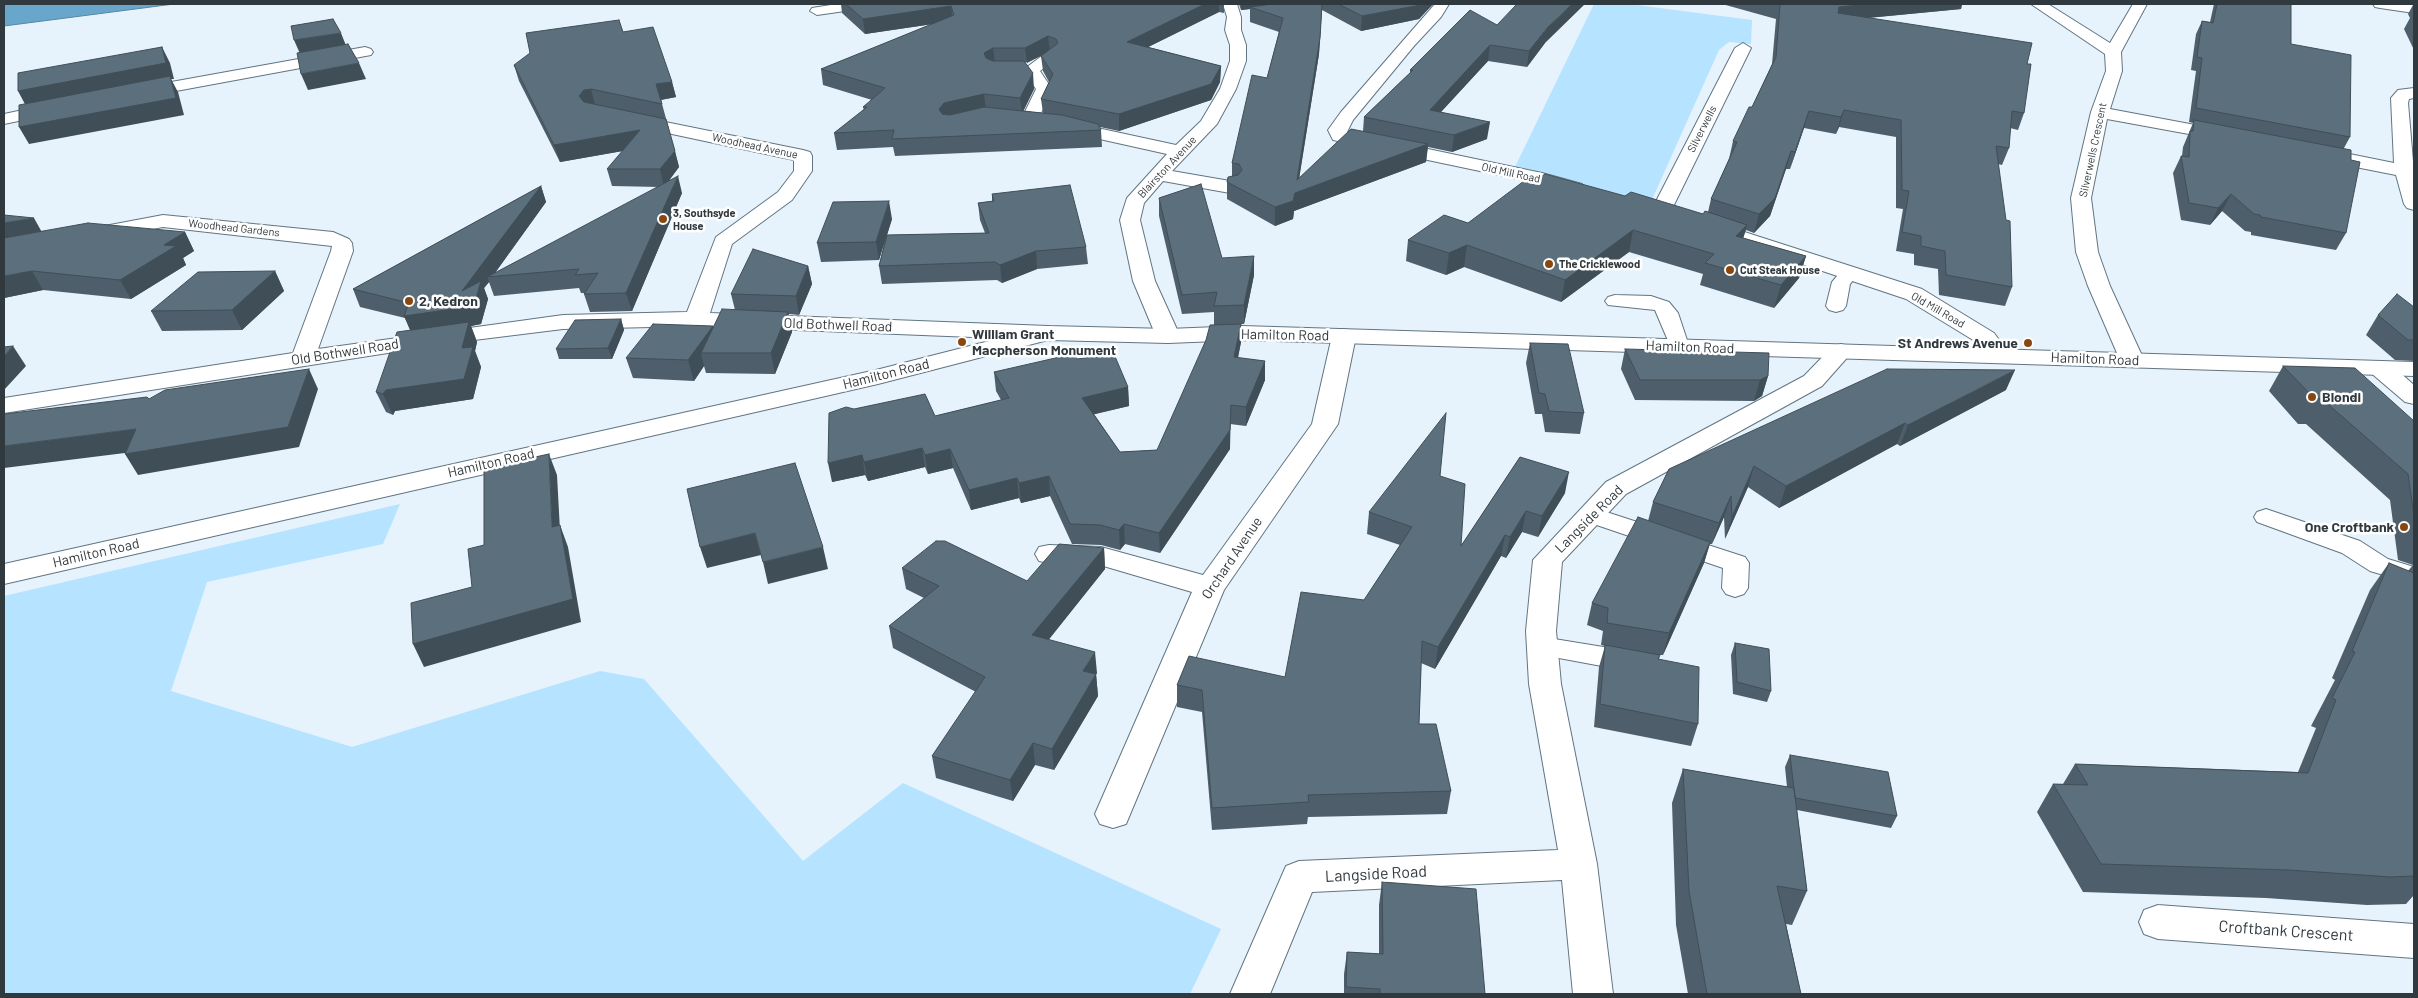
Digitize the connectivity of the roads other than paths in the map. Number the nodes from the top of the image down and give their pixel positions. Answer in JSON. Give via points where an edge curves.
{"nodes":[{"id":1,"x":866,"y":4,"type":"edge"},
{"id":2,"x":1442,"y":4,"type":"edge"},
{"id":3,"x":2038,"y":4,"type":"edge"},
{"id":4,"x":2140,"y":4,"type":"edge"},
{"id":5,"x":2380,"y":4,"type":"edge"},
{"id":6,"x":2414,"y":9,"type":"edge"},
{"id":7,"x":817,"y":12,"type":"dead end"},
{"id":8,"x":1238,"y":12,"type":"edge"},
{"id":9,"x":1743,"y":48,"type":"dead end"},
{"id":10,"x":365,"y":52,"type":"dead end"},
{"id":11,"x":2113,"y":52,"type":"junction"},
{"id":12,"x":1049,"y":58,"type":"edge"},
{"id":13,"x":1012,"y":70,"type":"edge"},
{"id":14,"x":1030,"y":70,"type":"junction"},
{"id":15,"x":2414,"y":93,"type":"edge"},
{"id":16,"x":123,"y":95,"type":"edge"},
{"id":17,"x":75,"y":105,"type":"edge"},
{"id":18,"x":2100,"y":112,"type":"junction"},
{"id":19,"x":613,"y":116,"type":"edge"},
{"id":20,"x":4,"y":119,"type":"edge"},
{"id":21,"x":2244,"y":139,"type":"edge"},
{"id":22,"x":1180,"y":151,"type":"junction"},
{"id":23,"x":2307,"y":152,"type":"edge"},
{"id":24,"x":2404,"y":170,"type":"junction"},
{"id":25,"x":1159,"y":175,"type":"junction"},
{"id":26,"x":1230,"y":187,"type":"edge"},
{"id":27,"x":1593,"y":193,"type":"edge"},
{"id":28,"x":2414,"y":204,"type":"edge"},
{"id":29,"x":1667,"y":213,"type":"joint"},
{"id":30,"x":70,"y":239,"type":"edge"},
{"id":31,"x":1850,"y":273,"type":"junction"},
{"id":32,"x":1616,"y":300,"type":"dead end"},
{"id":33,"x":1836,"y":306,"type":"dead end"},
{"id":34,"x":696,"y":319,"type":"junction"},
{"id":35,"x":1048,"y":333,"type":"junction"},
{"id":36,"x":1168,"y":336,"type":"junction"},
{"id":37,"x":1344,"y":336,"type":"junction"},
{"id":38,"x":1679,"y":346,"type":"junction"},
{"id":39,"x":1841,"y":351,"type":"junction"},
{"id":40,"x":1998,"y":356,"type":"junction"},
{"id":41,"x":303,"y":359,"type":"junction"},
{"id":42,"x":2132,"y":360,"type":"junction"},
{"id":43,"x":2380,"y":368,"type":"junction"},
{"id":44,"x":2414,"y":369,"type":"edge"},
{"id":45,"x":2414,"y":397,"type":"edge"},
{"id":46,"x":4,"y":406,"type":"edge"},
{"id":47,"x":1591,"y":515,"type":"junction"},
{"id":48,"x":2266,"y":518,"type":"dead end"},
{"id":49,"x":1049,"y":554,"type":"edge"},
{"id":50,"x":4,"y":574,"type":"edge"},
{"id":51,"x":2414,"y":576,"type":"edge"},
{"id":52,"x":1210,"y":587,"type":"junction"},
{"id":53,"x":1735,"y":588,"type":"dead end"},
{"id":54,"x":1542,"y":646,"type":"junction"},
{"id":55,"x":1654,"y":666,"type":"edge"},
{"id":56,"x":1113,"y":814,"type":"dead end"},
{"id":57,"x":1579,"y":864,"type":"junction"},
{"id":58,"x":2158,"y":922,"type":"dead end"},
{"id":59,"x":2414,"y":941,"type":"edge"},
{"id":60,"x":1250,"y":994,"type":"edge"},
{"id":61,"x":1593,"y":994,"type":"edge"}],
"edges":[{"from":1,"to":7,"type":"street"},
{"from":2,"to":27,"type":"street","name":"Old Mill Road","via":[[1347,116],[1337,130],[1339,136],[1535,177]]},
{"from":3,"to":11,"type":"street"},
{"from":4,"to":11,"type":"street"},
{"from":5,"to":6,"type":"street"},
{"from":8,"to":22,"type":"street","name":"Blairston Avenue","via":[[1233,30],[1238,45],[1238,61],[1228,89],[1208,124]]},
{"from":9,"to":29,"type":"street","name":"Silverwells"},
{"from":10,"to":16,"type":"street","via":[[228,70]]},
{"from":11,"to":18,"type":"street","name":"Silverwells Crescent","via":[[2114,71]]},
{"from":12,"to":14,"type":"street"},
{"from":13,"to":14,"type":"street"},
{"from":14,"to":22,"type":"street","via":[[1044,89],[1021,121],[1063,125]]},
{"from":15,"to":24,"type":"street","via":[[2400,98]]},
{"from":17,"to":20,"type":"street"},
{"from":18,"to":21,"type":"street"},
{"from":18,"to":42,"type":"street","name":"Silverwells Crescent","via":[[2081,198],[2087,252]]},
{"from":19,"to":34,"type":"street","name":"Woodhead Avenue","via":[[803,156],[803,171],[785,196],[723,241]]},
{"from":22,"to":25,"type":"street","name":"Blairston Avenue"},
{"from":23,"to":24,"type":"street"},
{"from":24,"to":28,"type":"street"},
{"from":25,"to":26,"type":"street"},
{"from":25,"to":36,"type":"street","name":"Blairston Avenue","via":[[1134,202],[1130,220],[1144,281]]},
{"from":29,"to":31,"type":"street","name":"Old Mill Road"},
{"from":30,"to":41,"type":"street","name":"Woodhead Gardens","via":[[163,221],[333,238],[342,243],[342,251]]},
{"from":31,"to":33,"type":"lane","via":[[1840,285]]},
{"from":31,"to":40,"type":"street","name":"Old Mill Road","via":[[1914,294],[1986,338]]},
{"from":32,"to":38,"type":"lane","via":[[1651,302],[1662,306],[1668,312]]},
{"from":34,"to":35,"type":"street","name":"Old Bothwell Road"},
{"from":34,"to":41,"type":"street","name":"Old Bothwell Road","via":[[563,322]]},
{"from":35,"to":36,"type":"street","name":"Hamilton Road"},
{"from":35,"to":50,"type":"street","name":"Hamilton Road","via":[[878,377]]},
{"from":36,"to":37,"type":"street","name":"Hamilton Road","via":[[1242,333]]},
{"from":37,"to":38,"type":"street","name":"Hamilton Road"},
{"from":37,"to":52,"type":"street","name":"Orchard Avenue","via":[[1325,424]]},
{"from":38,"to":39,"type":"street","name":"Hamilton Road"},
{"from":39,"to":40,"type":"street","name":"Hamilton Road"},
{"from":39,"to":47,"type":"street","name":"Langside Road","via":[[1813,381],[1616,488]]},
{"from":40,"to":42,"type":"street","name":"Hamilton Road"},
{"from":41,"to":46,"type":"street","name":"Old Bothwell Road"},
{"from":42,"to":43,"type":"street","name":"Hamilton Road"},
{"from":43,"to":44,"type":"street","name":"Hamilton Road"},
{"from":43,"to":45,"type":"street"},
{"from":47,"to":53,"type":"lane","via":[[1736,563]]},
{"from":47,"to":54,"type":"street","name":"Langside Road","via":[[1548,560]]},
{"from":48,"to":51,"type":"lane","via":[[2351,547],[2380,565]]},
{"from":49,"to":52,"type":"street","via":[[1101,556]]},
{"from":52,"to":56,"type":"street","name":"Orchard Avenue"},
{"from":54,"to":55,"type":"lane"},
{"from":54,"to":57,"type":"street","name":"Langside Road","via":[[1545,684]]},
{"from":57,"to":60,"type":"street","name":"Langside Road","via":[[1299,878]]},
{"from":57,"to":61,"type":"street","name":"Langside Road"},
{"from":58,"to":59,"type":"street","name":"Croftbank Crescent"}]}
